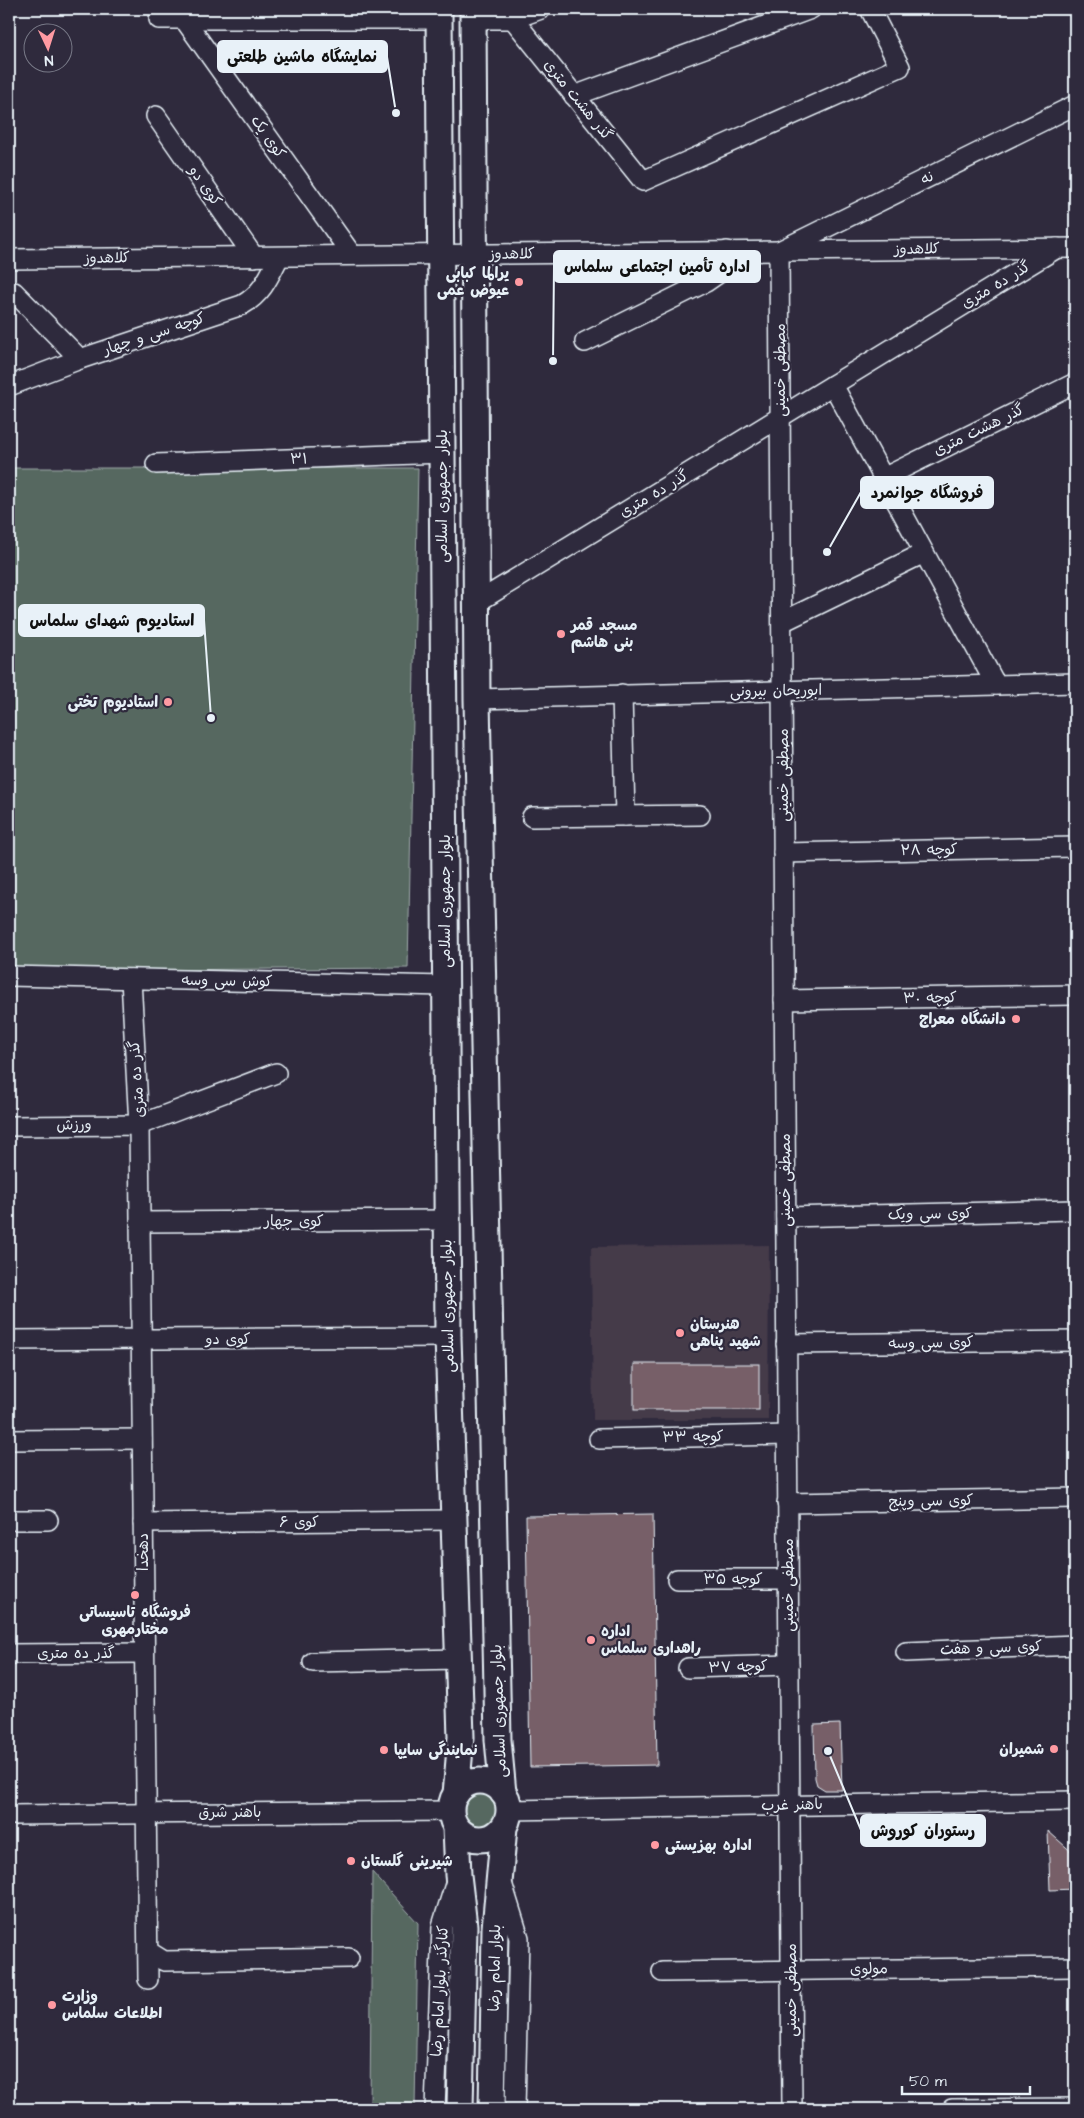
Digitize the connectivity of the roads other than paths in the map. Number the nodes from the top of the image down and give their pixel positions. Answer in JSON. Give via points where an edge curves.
{"nodes":[{"id":1,"x":540,"y":9,"type":"edge"},
{"id":2,"x":810,"y":9,"type":"edge"},
{"id":3,"x":870,"y":9,"type":"edge"},
{"id":4,"x":439,"y":14,"type":"edge"},
{"id":5,"x":473,"y":14,"type":"edge"},
{"id":6,"x":160,"y":19,"type":"dead end"},
{"id":7,"x":184,"y":19,"type":"junction"},
{"id":8,"x":513,"y":19,"type":"junction"},
{"id":9,"x":574,"y":96,"type":"junction"},
{"id":10,"x":1075,"y":105,"type":"edge"},
{"id":11,"x":156,"y":116,"type":"dead end"},
{"id":12,"x":1066,"y":248,"type":"edge"},
{"id":13,"x":726,"y":251,"type":"junction"},
{"id":14,"x":779,"y":251,"type":"junction"},
{"id":15,"x":441,"y":254,"type":"junction"},
{"id":16,"x":474,"y":254,"type":"junction"},
{"id":17,"x":352,"y":255,"type":"junction"},
{"id":18,"x":254,"y":256,"type":"junction"},
{"id":19,"x":279,"y":257,"type":"junction"},
{"id":20,"x":9,"y":259,"type":"edge"},
{"id":21,"x":14,"y":292,"type":"dead end"},
{"id":22,"x":585,"y":342,"type":"dead end"},
{"id":23,"x":80,"y":359,"type":"junction"},
{"id":24,"x":1075,"y":383,"type":"edge"},
{"id":25,"x":833,"y":385,"type":"junction"},
{"id":26,"x":9,"y":386,"type":"edge"},
{"id":27,"x":780,"y":417,"type":"junction"},
{"id":28,"x":442,"y":453,"type":"junction"},
{"id":29,"x":156,"y":464,"type":"dead end"},
{"id":30,"x":882,"y":478,"type":"junction"},
{"id":31,"x":924,"y":553,"type":"junction"},
{"id":32,"x":476,"y":603,"type":"junction"},
{"id":33,"x":782,"y":622,"type":"junction"},
{"id":34,"x":1075,"y":683,"type":"edge"},
{"id":35,"x":996,"y":685,"type":"junction"},
{"id":36,"x":782,"y":691,"type":"junction"},
{"id":37,"x":622,"y":694,"type":"junction"},
{"id":38,"x":476,"y":699,"type":"junction"},
{"id":39,"x":700,"y":815,"type":"dead end"},
{"id":40,"x":532,"y":816,"type":"dead end"},
{"id":41,"x":625,"y":816,"type":"junction"},
{"id":42,"x":1075,"y":847,"type":"edge"},
{"id":43,"x":783,"y":853,"type":"junction"},
{"id":44,"x":9,"y":976,"type":"edge"},
{"id":45,"x":131,"y":979,"type":"junction"},
{"id":46,"x":445,"y":986,"type":"junction"},
{"id":47,"x":1075,"y":995,"type":"edge"},
{"id":48,"x":784,"y":1000,"type":"junction"},
{"id":49,"x":276,"y":1073,"type":"dead end"},
{"id":50,"x":139,"y":1125,"type":"junction"},
{"id":51,"x":9,"y":1126,"type":"edge"},
{"id":52,"x":1075,"y":1210,"type":"edge"},
{"id":53,"x":786,"y":1217,"type":"junction"},
{"id":54,"x":447,"y":1220,"type":"junction"},
{"id":55,"x":140,"y":1222,"type":"junction"},
{"id":56,"x":448,"y":1337,"type":"junction"},
{"id":57,"x":141,"y":1339,"type":"junction"},
{"id":58,"x":9,"y":1340,"type":"edge"},
{"id":59,"x":1075,"y":1341,"type":"edge"},
{"id":60,"x":786,"y":1344,"type":"junction"},
{"id":61,"x":787,"y":1435,"type":"junction"},
{"id":62,"x":142,"y":1439,"type":"junction"},
{"id":63,"x":599,"y":1439,"type":"dead end"},
{"id":64,"x":9,"y":1440,"type":"edge"},
{"id":65,"x":1075,"y":1498,"type":"edge"},
{"id":66,"x":787,"y":1503,"type":"junction"},
{"id":67,"x":9,"y":1520,"type":"edge"},
{"id":68,"x":48,"y":1520,"type":"dead end"},
{"id":69,"x":454,"y":1520,"type":"junction"},
{"id":70,"x":143,"y":1523,"type":"junction"},
{"id":71,"x":788,"y":1578,"type":"junction"},
{"id":72,"x":677,"y":1579,"type":"dead end"},
{"id":73,"x":1075,"y":1645,"type":"edge"},
{"id":74,"x":906,"y":1652,"type":"dead end"},
{"id":75,"x":144,"y":1653,"type":"junction"},
{"id":76,"x":9,"y":1654,"type":"edge"},
{"id":77,"x":459,"y":1660,"type":"junction"},
{"id":78,"x":313,"y":1662,"type":"dead end"},
{"id":79,"x":789,"y":1665,"type":"junction"},
{"id":80,"x":688,"y":1668,"type":"dead end"},
{"id":81,"x":1075,"y":1801,"type":"edge"},
{"id":82,"x":790,"y":1805,"type":"junction"},
{"id":83,"x":505,"y":1810,"type":"junction"},
{"id":84,"x":454,"y":1811,"type":"junction"},
{"id":85,"x":145,"y":1813,"type":"junction"},
{"id":86,"x":9,"y":1815,"type":"edge"},
{"id":87,"x":458,"y":1875,"type":"junction"},
{"id":88,"x":500,"y":1876,"type":"junction"},
{"id":89,"x":148,"y":1951,"type":"junction"},
{"id":90,"x":349,"y":1958,"type":"dead end"},
{"id":91,"x":1075,"y":1967,"type":"edge"},
{"id":92,"x":790,"y":1970,"type":"junction"},
{"id":93,"x":662,"y":1972,"type":"dead end"},
{"id":94,"x":148,"y":1978,"type":"dead end"},
{"id":95,"x":1075,"y":2108,"type":"edge"},
{"id":96,"x":435,"y":2109,"type":"edge"},
{"id":97,"x":460,"y":2109,"type":"edge"},
{"id":98,"x":492,"y":2109,"type":"edge"},
{"id":99,"x":515,"y":2109,"type":"edge"},
{"id":100,"x":792,"y":2109,"type":"edge"},
{"id":101,"x":952,"y":2109,"type":"edge"}],
"edges":[{"from":1,"to":8,"type":"street"},
{"from":2,"to":9,"type":"street"},
{"from":3,"to":9,"type":"street","name":"گذر هشت متری","via":[[900,67],[643,180]]},
{"from":4,"to":7,"type":"street"},
{"from":4,"to":15,"type":"main road","name":"بلوار جمهوری اسلامی"},
{"from":5,"to":8,"type":"street"},
{"from":5,"to":16,"type":"main road","name":"بلوار جمهوری اسلامی"},
{"from":6,"to":7,"type":"street"},
{"from":7,"to":17,"type":"street","name":"کوی یک"},
{"from":8,"to":9,"type":"street","name":"گذر هشت متری"},
{"from":10,"to":14,"type":"street","name":"نه"},
{"from":11,"to":18,"type":"street","name":"کوی دو"},
{"from":12,"to":14,"type":"street","name":"کلاهدوز"},
{"from":12,"to":25,"type":"street","name":"گذر ده متری"},
{"from":13,"to":14,"type":"street","name":"کلاهدوز"},
{"from":13,"to":16,"type":"street","name":"کلاهدوز"},
{"from":13,"to":22,"type":"street","via":[[719,272],[706,282]]},
{"from":14,"to":27,"type":"street","name":"مصطفی خمینی"},
{"from":15,"to":16,"type":"street","name":"کلاهدوز"},
{"from":15,"to":17,"type":"street","name":"کلاهدوز"},
{"from":15,"to":28,"type":"main road","name":"بلوار جمهوری اسلامی"},
{"from":16,"to":32,"type":"main road","name":"بلوار جمهوری اسلامی"},
{"from":17,"to":19,"type":"street","name":"کلاهدوز"},
{"from":18,"to":19,"type":"street","name":"کلاهدوز"},
{"from":18,"to":20,"type":"street","name":"کلاهدوز"},
{"from":19,"to":23,"type":"street","name":"کوچه سی و چهار","via":[[262,289],[242,305]]},
{"from":21,"to":23,"type":"street"},
{"from":23,"to":26,"type":"street","name":"کوچه سی و چهار"},
{"from":24,"to":30,"type":"street","name":"گذر هشت متری"},
{"from":25,"to":27,"type":"street","name":"گذر ده متری"},
{"from":25,"to":30,"type":"street"},
{"from":27,"to":32,"type":"street","name":"گذر ده متری"},
{"from":27,"to":33,"type":"street","name":"مصطفی خمینی"},
{"from":28,"to":29,"type":"street","name":"۳۱"},
{"from":28,"to":46,"type":"main road","name":"بلوار جمهوری اسلامی"},
{"from":30,"to":31,"type":"street"},
{"from":31,"to":33,"type":"street"},
{"from":31,"to":35,"type":"street"},
{"from":32,"to":38,"type":"main road","name":"بلوار جمهوری اسلامی"},
{"from":33,"to":36,"type":"street","name":"مصطفی خمینی"},
{"from":34,"to":35,"type":"street","name":"ابوریحان بیرونی"},
{"from":35,"to":36,"type":"street","name":"ابوریحان بیرونی"},
{"from":36,"to":37,"type":"street","name":"ابوریحان بیرونی"},
{"from":36,"to":43,"type":"street","name":"مصطفی خمینی"},
{"from":37,"to":38,"type":"street","name":"ابوریحان بیرونی"},
{"from":37,"to":41,"type":"street"},
{"from":38,"to":83,"type":"main road","name":"بلوار جمهوری اسلامی","via":[[498,1730]]},
{"from":39,"to":41,"type":"street"},
{"from":40,"to":41,"type":"street"},
{"from":42,"to":43,"type":"street","name":"کوچه ۲۸"},
{"from":43,"to":48,"type":"street","name":"مصطفی خمینی"},
{"from":44,"to":45,"type":"street","name":"کوش سی وسه"},
{"from":45,"to":46,"type":"street","name":"کوش سی وسه"},
{"from":45,"to":50,"type":"street","name":"گذر ده متری"},
{"from":46,"to":54,"type":"main road","name":"بلوار جمهوری اسلامی"},
{"from":47,"to":48,"type":"street","name":"کوچه ۳۰"},
{"from":48,"to":53,"type":"street","name":"مصطفی خمینی"},
{"from":49,"to":50,"type":"street","name":"گذر ده متری"},
{"from":50,"to":51,"type":"street","name":"ورزش"},
{"from":50,"to":55,"type":"street","name":"دهخدا"},
{"from":52,"to":53,"type":"street","name":"کوی سی ویک"},
{"from":53,"to":60,"type":"street","name":"مصطفی خمینی"},
{"from":54,"to":55,"type":"street","name":"کوی چهار"},
{"from":54,"to":56,"type":"main road","name":"بلوار جمهوری اسلامی"},
{"from":55,"to":57,"type":"street","name":"دهخدا"},
{"from":56,"to":57,"type":"street","name":"کوی دو"},
{"from":56,"to":69,"type":"main road","name":"بلوار جمهوری اسلامی"},
{"from":57,"to":58,"type":"street","name":"کوی دو"},
{"from":57,"to":62,"type":"street","name":"دهخدا"},
{"from":59,"to":60,"type":"street","name":"کوی سی وسه"},
{"from":60,"to":61,"type":"street","name":"مصطفی خمینی"},
{"from":61,"to":63,"type":"street","name":"کوچه ۳۳"},
{"from":61,"to":66,"type":"street","name":"مصطفی خمینی"},
{"from":62,"to":64,"type":"street"},
{"from":62,"to":70,"type":"street","name":"دهخدا"},
{"from":65,"to":66,"type":"street","name":"کوی سی وپنج"},
{"from":66,"to":71,"type":"street","name":"مصطفی خمینی"},
{"from":67,"to":68,"type":"street"},
{"from":69,"to":70,"type":"street","name":"کوی ۶"},
{"from":69,"to":77,"type":"main road","name":"بلوار جمهوری اسلامی"},
{"from":70,"to":75,"type":"street","name":"دهخدا"},
{"from":71,"to":72,"type":"street","name":"کوچه ۳۵"},
{"from":71,"to":79,"type":"street","name":"مصطفی خمینی"},
{"from":73,"to":74,"type":"street","name":"کوی سی و هفت"},
{"from":75,"to":76,"type":"street","name":"گذر ده متری"},
{"from":75,"to":85,"type":"street","name":"دهخدا"},
{"from":77,"to":78,"type":"street"},
{"from":77,"to":84,"type":"main road","name":"بلوار جمهوری اسلامی","via":[[461,1737]]},
{"from":79,"to":80,"type":"street","name":"کوچه ۳۷"},
{"from":79,"to":82,"type":"street","name":"مصطفی خمینی"},
{"from":81,"to":82,"type":"street","name":"باهنر غرب"},
{"from":82,"to":83,"type":"street","name":"باهنر غرب"},
{"from":82,"to":92,"type":"street","name":"مصطفی خمینی"},
{"from":83,"to":84,"type":"main road","via":[[488,1782],[479,1782],[470,1783]]},
{"from":83,"to":84,"type":"main road","via":[[497,1834],[480,1840],[471,1838]]},
{"from":83,"to":88,"type":"main road","name":"بلوار امام رضا"},
{"from":84,"to":85,"type":"street","name":"باهنر شرق"},
{"from":84,"to":87,"type":"main road"},
{"from":85,"to":86,"type":"street","name":"باهنر شرق"},
{"from":85,"to":89,"type":"street","name":"دهخدا"},
{"from":87,"to":96,"type":"street","name":"کنارگذر بلوار امام رضا","via":[[442,1926]]},
{"from":87,"to":97,"type":"main road","via":[[464,1926]]},
{"from":88,"to":98,"type":"main road","name":"بلوار امام رضا","via":[[495,1928]]},
{"from":88,"to":99,"type":"street","via":[[519,1938]]},
{"from":89,"to":90,"type":"street","via":[[164,1961]]},
{"from":89,"to":94,"type":"street","name":"دهخدا"},
{"from":91,"to":92,"type":"street","name":"مولوی"},
{"from":92,"to":93,"type":"street","name":"مولوی"},
{"from":92,"to":100,"type":"street","name":"مصطفی خمینی"},
{"from":95,"to":101,"type":"street"}]}
